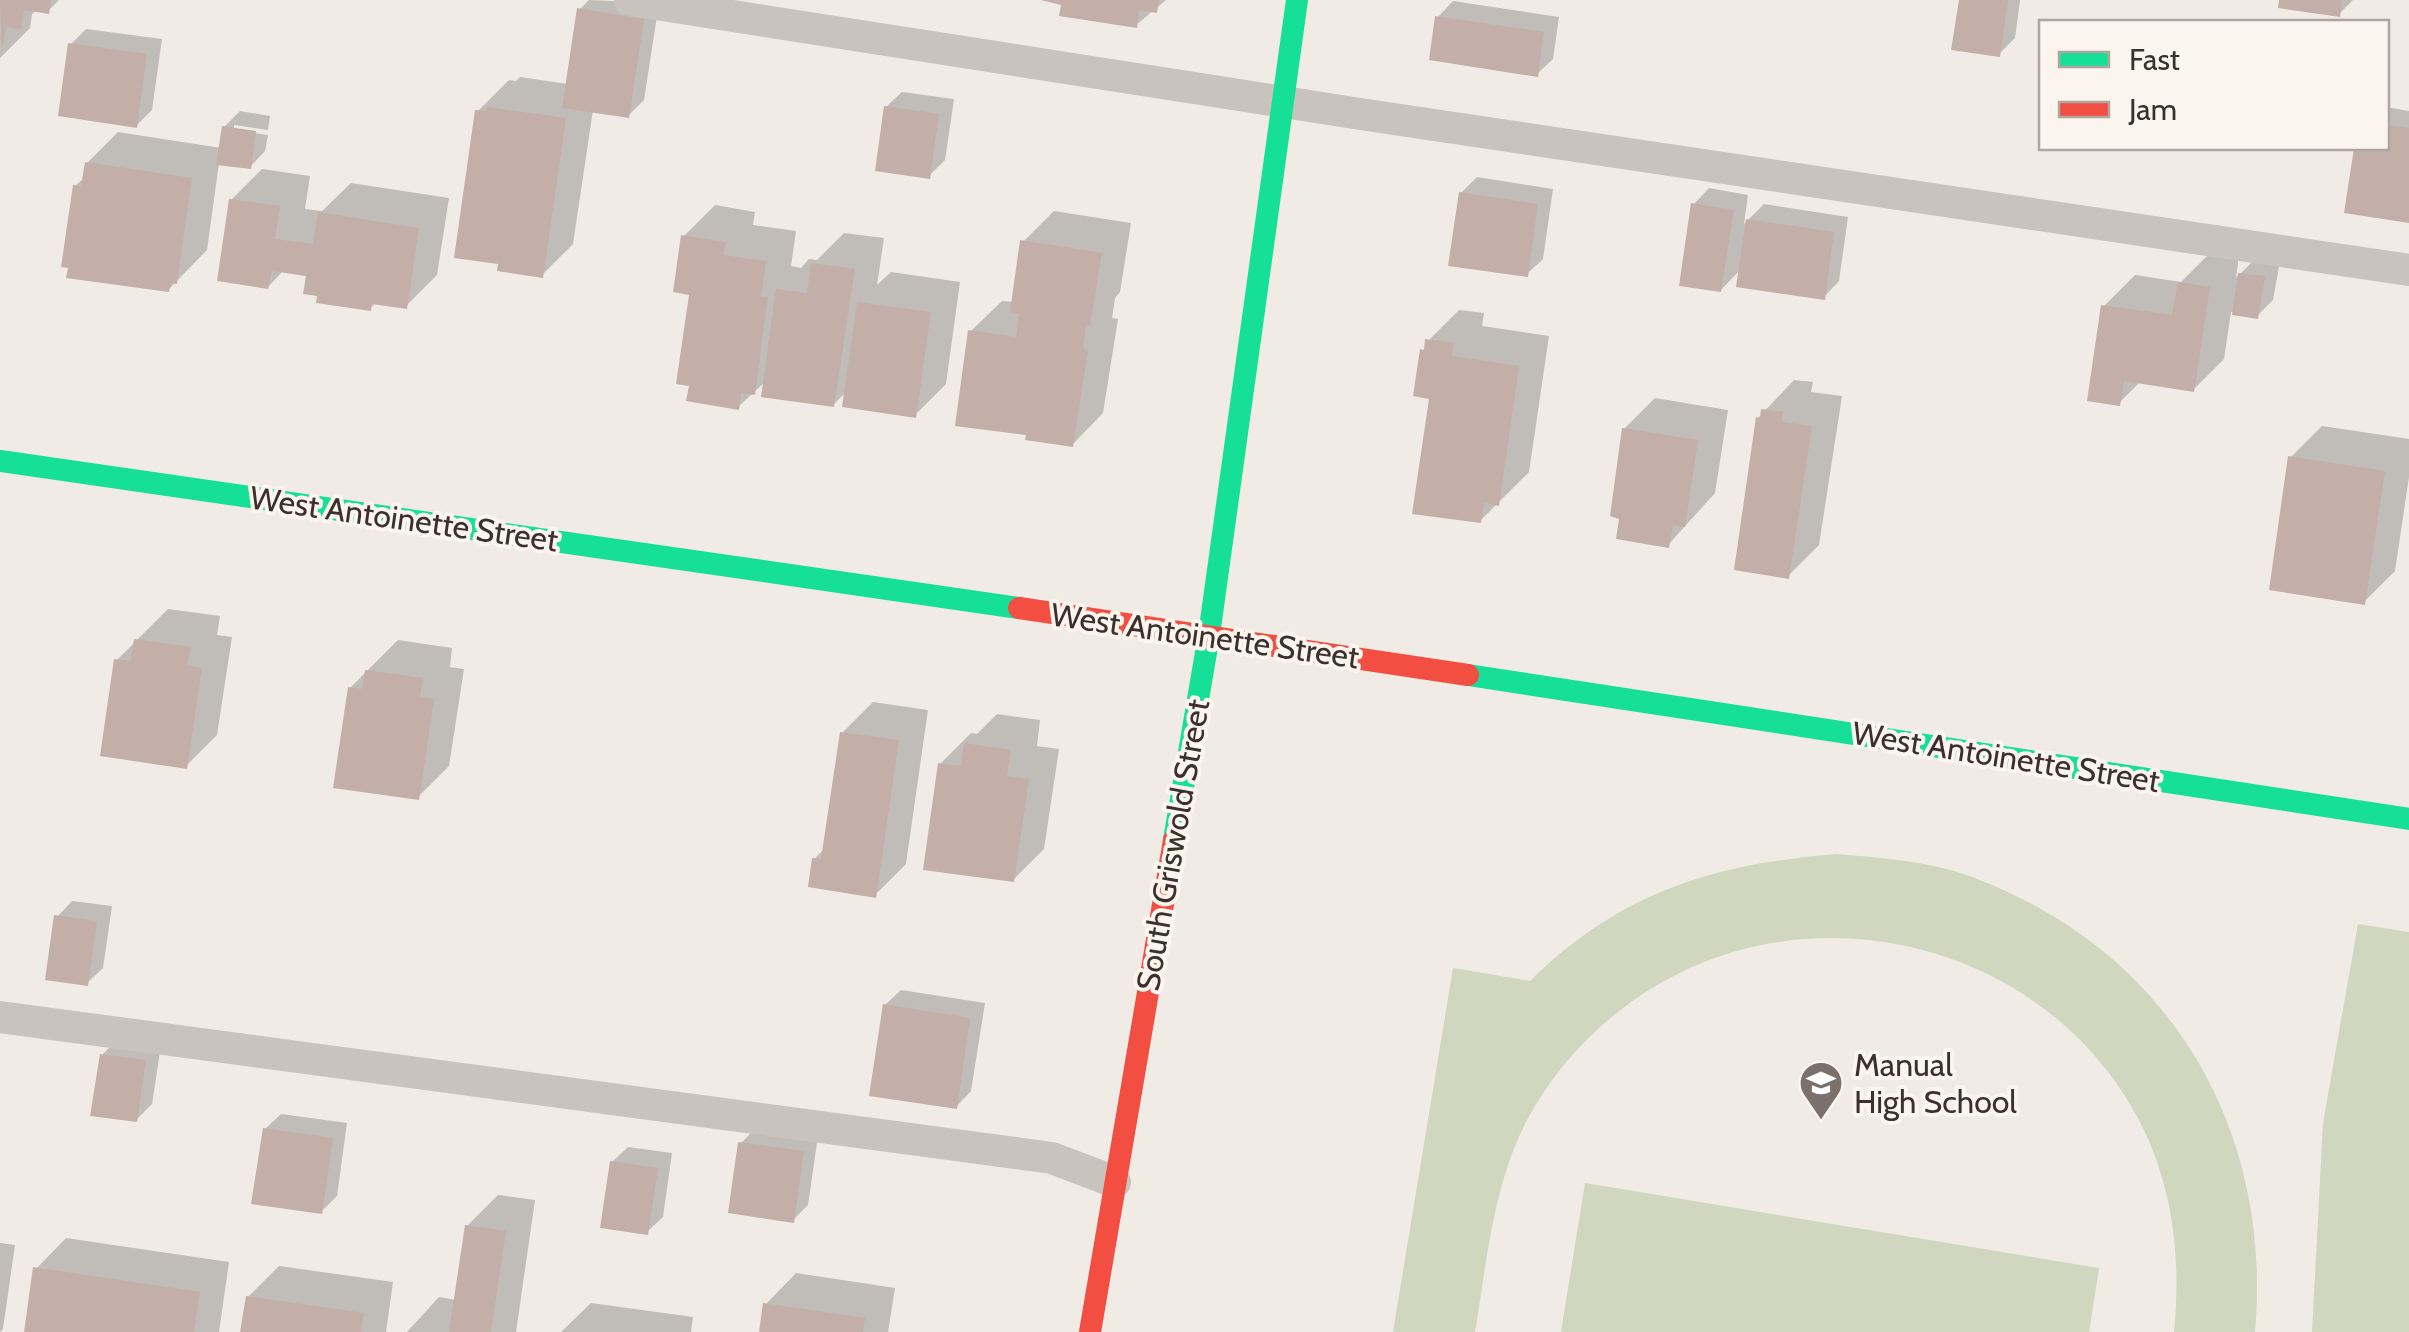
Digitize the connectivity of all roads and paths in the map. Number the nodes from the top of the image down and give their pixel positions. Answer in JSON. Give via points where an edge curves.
{"nodes":[{"id":1,"x":630,"y":0,"type":"edge"},
{"id":2,"x":1297,"y":0,"type":"edge"},
{"id":3,"x":1282,"y":102,"type":"junction"},
{"id":4,"x":2409,"y":270,"type":"edge"},
{"id":5,"x":0,"y":461,"type":"edge"},
{"id":6,"x":1208,"y":635,"type":"junction"},
{"id":7,"x":2409,"y":819,"type":"edge"},
{"id":8,"x":0,"y":1017,"type":"edge"},
{"id":9,"x":1115,"y":1182,"type":"junction"},
{"id":10,"x":1090,"y":1332,"type":"edge"}],
"edges":[{"from":1,"to":3,"type":"lane"},
{"from":2,"to":3,"type":"street","name":"South Griswold Street"},
{"from":3,"to":4,"type":"lane"},
{"from":3,"to":6,"type":"street","name":"South Griswold Street"},
{"from":5,"to":6,"type":"street","name":"West Antoinette Street"},
{"from":6,"to":7,"type":"street","name":"West Antoinette Street"},
{"from":6,"to":9,"type":"street","name":"South Griswold Street"},
{"from":8,"to":9,"type":"lane","via":[[1052,1158]]},
{"from":9,"to":10,"type":"street","name":"South Griswold Street"}]}
